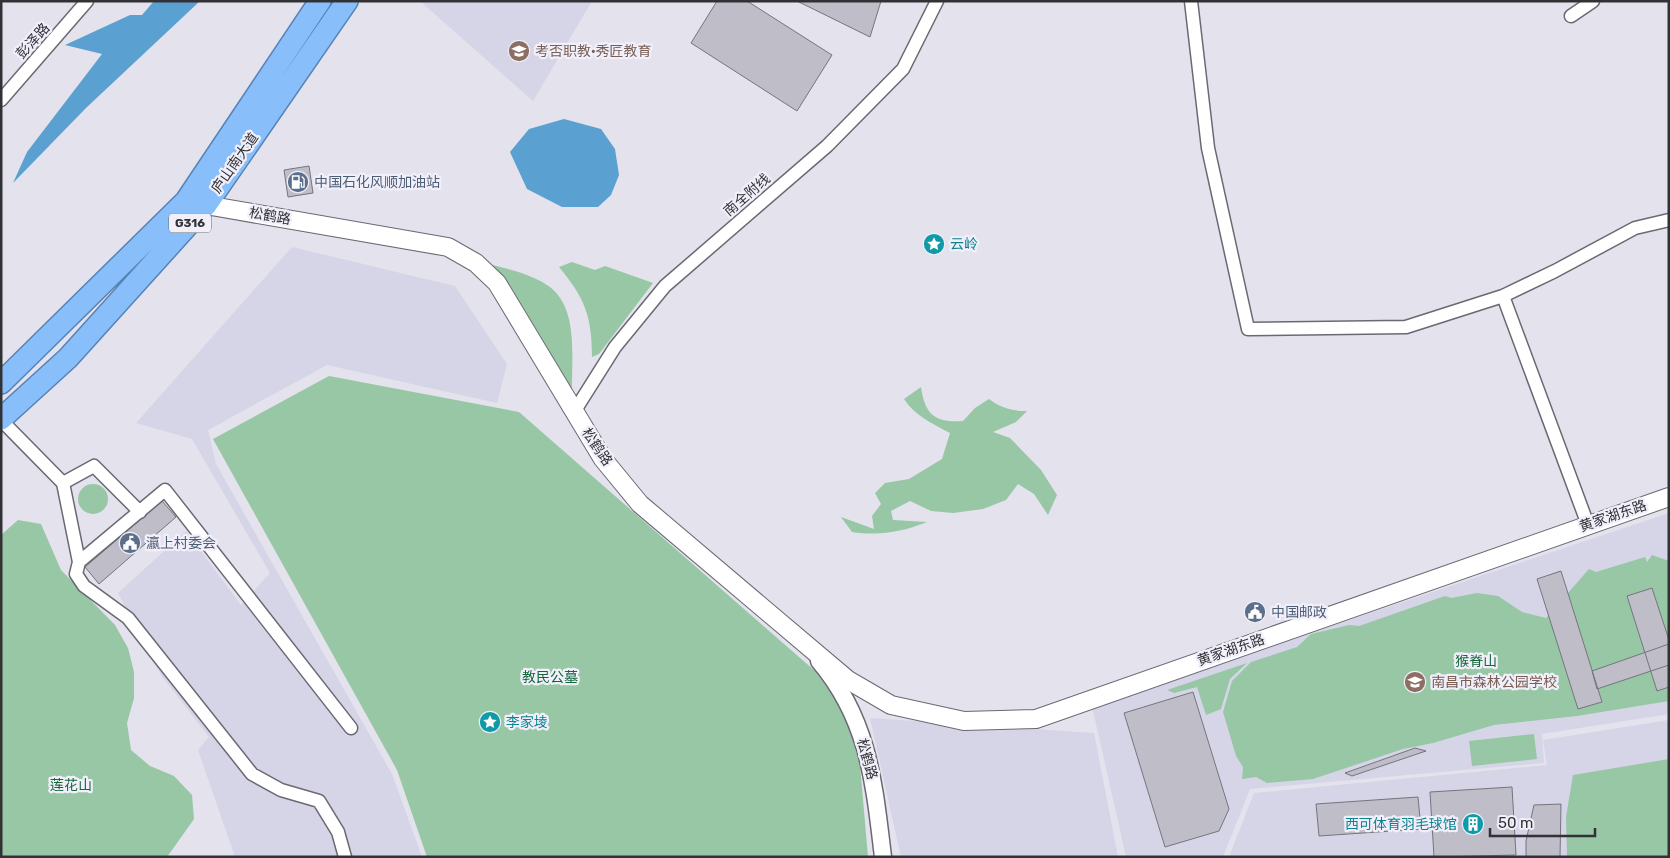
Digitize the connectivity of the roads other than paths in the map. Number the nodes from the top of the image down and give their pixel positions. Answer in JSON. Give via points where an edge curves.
{"nodes":[{"id":1,"x":87,"y":1,"type":"edge"},
{"id":2,"x":320,"y":1,"type":"edge"},
{"id":3,"x":347,"y":1,"type":"edge"},
{"id":4,"x":1191,"y":1,"type":"edge"},
{"id":5,"x":1593,"y":1,"type":"edge"},
{"id":6,"x":938,"y":2,"type":"edge"},
{"id":7,"x":1571,"y":16,"type":"dead end"},
{"id":8,"x":1,"y":100,"type":"edge"},
{"id":9,"x":196,"y":203,"type":"junction"},
{"id":10,"x":1669,"y":220,"type":"edge"},
{"id":11,"x":1503,"y":296,"type":"junction"},
{"id":12,"x":1,"y":383,"type":"edge"},
{"id":13,"x":574,"y":412,"type":"junction"},
{"id":14,"x":1,"y":420,"type":"edge"},
{"id":15,"x":62,"y":483,"type":"junction"},
{"id":16,"x":1669,"y":497,"type":"edge"},
{"id":17,"x":140,"y":512,"type":"junction"},
{"id":18,"x":1588,"y":525,"type":"junction"},
{"id":19,"x":79,"y":562,"type":"junction"},
{"id":20,"x":802,"y":640,"type":"junction"},
{"id":21,"x":351,"y":728,"type":"dead end"},
{"id":22,"x":344,"y":857,"type":"edge"},
{"id":23,"x":883,"y":857,"type":"edge"}],
"edges":[{"from":1,"to":8,"type":"street","name":"彭泽路"},
{"from":2,"to":9,"type":"highway","name":"庐山南大道","number":"G316"},
{"from":3,"to":9,"type":"highway","name":"庐山南大道","number":"G316"},
{"from":4,"to":11,"type":"street","via":[[1208,148],[1248,329],[1406,327]]},
{"from":5,"to":7,"type":"street"},
{"from":6,"to":13,"type":"street","name":"南全附线","via":[[903,69],[827,146],[666,286],[615,347]]},
{"from":9,"to":12,"type":"highway","name":"庐山南大道","number":"G316"},
{"from":9,"to":13,"type":"main road","name":"松鹤路","via":[[448,247],[476,262],[497,283]]},
{"from":9,"to":14,"type":"highway","name":"庐山南大道","number":"G316","via":[[68,358]]},
{"from":10,"to":11,"type":"street","via":[[1635,228]]},
{"from":11,"to":18,"type":"street"},
{"from":13,"to":20,"type":"main road","name":"松鹤路","via":[[603,459],[640,504]]},
{"from":14,"to":15,"type":"street"},
{"from":15,"to":17,"type":"street","via":[[94,466]]},
{"from":15,"to":19,"type":"street"},
{"from":16,"to":18,"type":"main road","name":"黄家湖东路"},
{"from":17,"to":19,"type":"street"},
{"from":17,"to":21,"type":"street","via":[[165,490]]},
{"from":18,"to":20,"type":"main road","name":"黄家湖东路","via":[[1036,719],[964,721],[891,705],[848,680]]},
{"from":19,"to":22,"type":"street","via":[[76,574],[84,586],[128,618],[252,774],[281,790],[319,801],[338,832]]},
{"from":20,"to":23,"type":"street","name":"松鹤路","via":[[853,711],[873,775]]}]}
